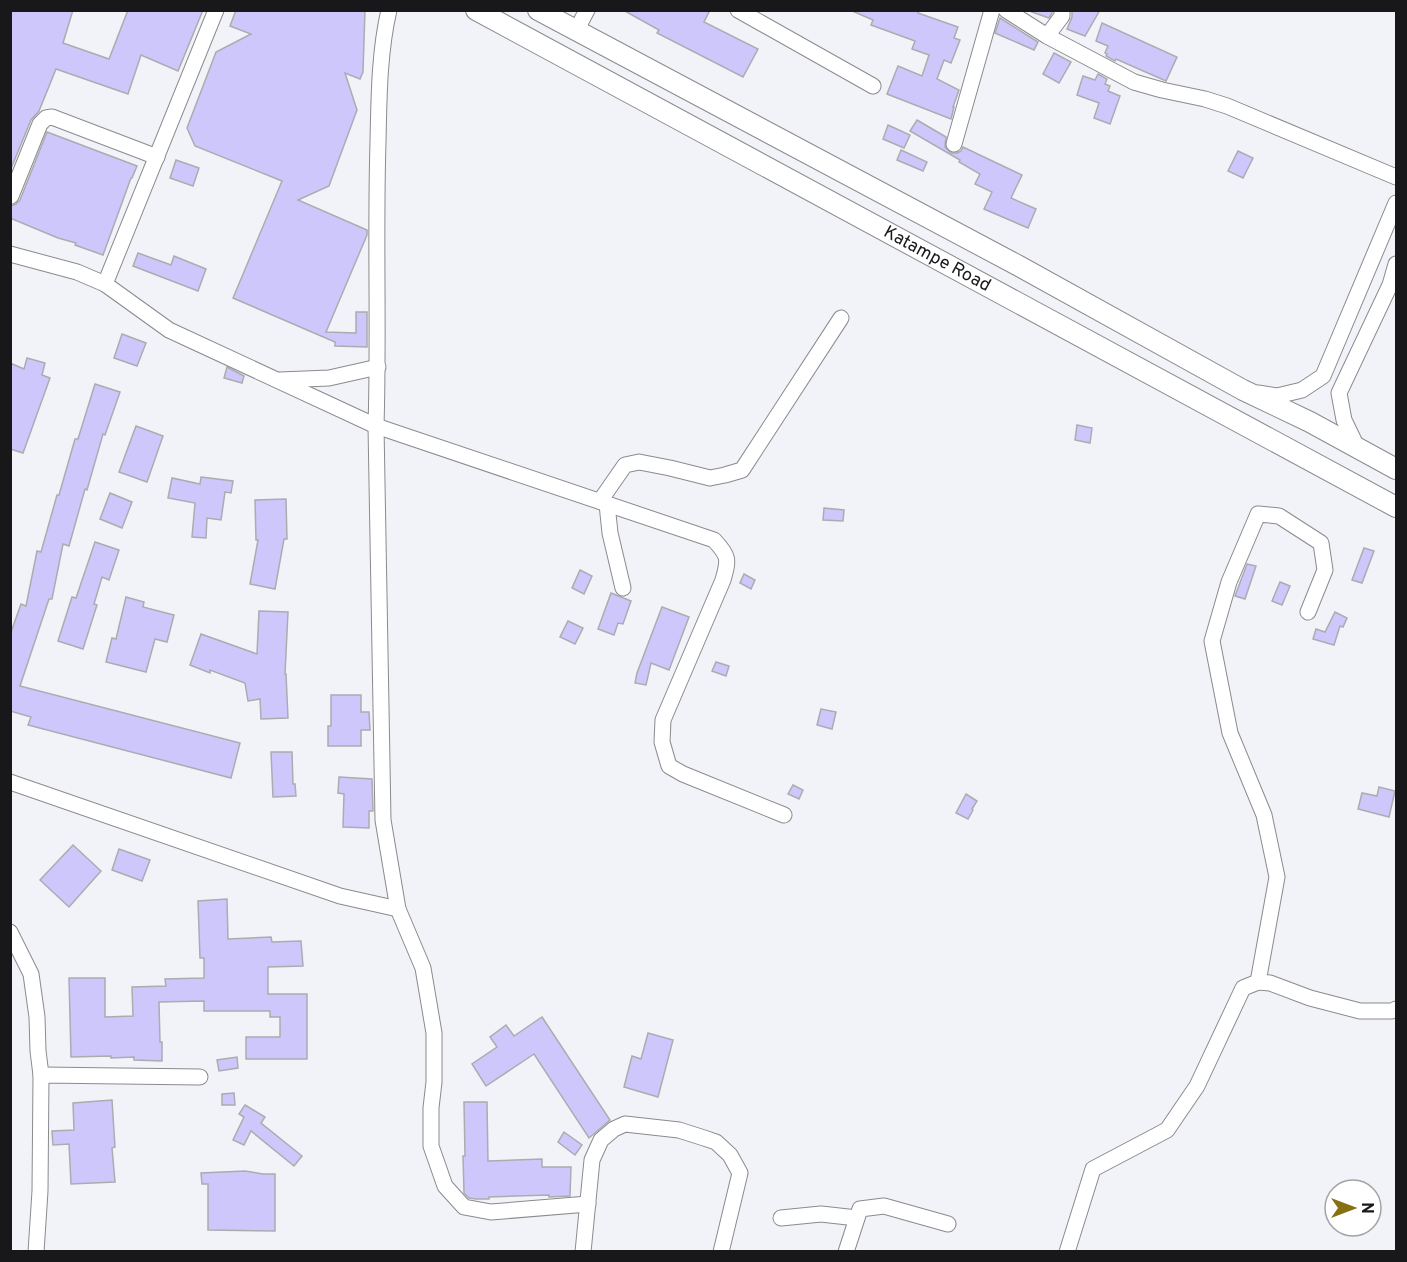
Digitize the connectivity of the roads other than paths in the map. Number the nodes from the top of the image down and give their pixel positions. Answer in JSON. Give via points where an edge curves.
{"nodes":[{"id":1,"x":216,"y":10,"type":"edge"},
{"id":2,"x":389,"y":10,"type":"edge"},
{"id":3,"x":476,"y":10,"type":"edge"},
{"id":4,"x":538,"y":10,"type":"edge"},
{"id":5,"x":587,"y":10,"type":"edge"},
{"id":6,"x":738,"y":10,"type":"edge"},
{"id":7,"x":992,"y":10,"type":"edge"},
{"id":8,"x":1006,"y":10,"type":"edge"},
{"id":9,"x":1062,"y":10,"type":"edge"},
{"id":10,"x":566,"y":22,"type":"edge"},
{"id":11,"x":1047,"y":36,"type":"junction"},
{"id":12,"x":873,"y":86,"type":"dead end"},
{"id":13,"x":954,"y":144,"type":"dead end"},
{"id":14,"x":157,"y":157,"type":"junction"},
{"id":15,"x":1396,"y":177,"type":"edge"},
{"id":16,"x":11,"y":196,"type":"edge"},
{"id":17,"x":1396,"y":203,"type":"edge"},
{"id":18,"x":10,"y":254,"type":"edge"},
{"id":19,"x":1396,"y":264,"type":"edge"},
{"id":20,"x":105,"y":284,"type":"junction"},
{"id":21,"x":840,"y":318,"type":"dead end"},
{"id":22,"x":378,"y":367,"type":"junction"},
{"id":23,"x":278,"y":380,"type":"junction"},
{"id":24,"x":1243,"y":390,"type":"junction"},
{"id":25,"x":376,"y":426,"type":"junction"},
{"id":26,"x":1356,"y":447,"type":"junction"},
{"id":27,"x":1396,"y":469,"type":"edge"},
{"id":28,"x":603,"y":502,"type":"junction"},
{"id":29,"x":1396,"y":507,"type":"edge"},
{"id":30,"x":623,"y":588,"type":"dead end"},
{"id":31,"x":1308,"y":612,"type":"dead end"},
{"id":32,"x":10,"y":782,"type":"edge"},
{"id":33,"x":784,"y":815,"type":"dead end"},
{"id":34,"x":398,"y":909,"type":"junction"},
{"id":35,"x":10,"y":933,"type":"edge"},
{"id":36,"x":1258,"y":982,"type":"junction"},
{"id":37,"x":1396,"y":1009,"type":"edge"},
{"id":38,"x":41,"y":1075,"type":"junction"},
{"id":39,"x":200,"y":1077,"type":"dead end"},
{"id":40,"x":588,"y":1204,"type":"junction"},
{"id":41,"x":781,"y":1218,"type":"dead end"},
{"id":42,"x":857,"y":1218,"type":"junction"},
{"id":43,"x":948,"y":1224,"type":"dead end"},
{"id":44,"x":36,"y":1251,"type":"edge"},
{"id":45,"x":583,"y":1251,"type":"edge"},
{"id":46,"x":721,"y":1251,"type":"edge"},
{"id":47,"x":846,"y":1251,"type":"edge"},
{"id":48,"x":1066,"y":1251,"type":"edge"}],
"edges":[{"from":1,"to":14,"type":"street"},
{"from":2,"to":22,"type":"street","via":[[380,70]]},
{"from":3,"to":29,"type":"main road","name":"Katampe Road"},
{"from":4,"to":10,"type":"main road","name":"Katampe Road"},
{"from":5,"to":10,"type":"street"},
{"from":6,"to":12,"type":"street"},
{"from":7,"to":13,"type":"street"},
{"from":8,"to":11,"type":"street"},
{"from":9,"to":11,"type":"street"},
{"from":10,"to":24,"type":"main road","name":"Katampe Road"},
{"from":11,"to":15,"type":"street","via":[[1134,82],[1227,106]]},
{"from":14,"to":16,"type":"street","via":[[46,118],[40,124]]},
{"from":14,"to":20,"type":"street"},
{"from":17,"to":24,"type":"street","via":[[1323,376],[1302,390],[1277,396]]},
{"from":18,"to":20,"type":"street","via":[[77,272]]},
{"from":19,"to":26,"type":"street","via":[[1340,393],[1344,420]]},
{"from":20,"to":23,"type":"street","via":[[169,330]]},
{"from":21,"to":28,"type":"street","via":[[742,470],[710,478],[639,462],[625,465]]},
{"from":22,"to":23,"type":"street","via":[[329,378]]},
{"from":22,"to":25,"type":"street"},
{"from":23,"to":25,"type":"street"},
{"from":24,"to":26,"type":"main road","name":"Katampe Road"},
{"from":25,"to":28,"type":"street"},
{"from":25,"to":34,"type":"street","via":[[383,820]]},
{"from":26,"to":27,"type":"main road","name":"Katampe Road"},
{"from":28,"to":30,"type":"street"},
{"from":28,"to":33,"type":"street","via":[[714,540],[724,551],[728,564],[723,580],[663,720],[662,742],[669,766]]},
{"from":31,"to":36,"type":"street","via":[[1325,570],[1321,543],[1279,516],[1258,514],[1228,582],[1212,641],[1230,733],[1263,815],[1277,877]]},
{"from":32,"to":34,"type":"street","via":[[340,896]]},
{"from":34,"to":40,"type":"street","via":[[423,968],[434,1033],[430,1146],[445,1186],[464,1207],[491,1212]]},
{"from":35,"to":38,"type":"street","via":[[31,974]]},
{"from":36,"to":37,"type":"street","via":[[1360,1011]]},
{"from":36,"to":48,"type":"street","via":[[1243,988],[1197,1086],[1167,1130],[1093,1169]]},
{"from":38,"to":39,"type":"street"},
{"from":38,"to":44,"type":"street"},
{"from":40,"to":45,"type":"street"},
{"from":40,"to":46,"type":"street","via":[[592,1160],[601,1140],[614,1129],[625,1124],[680,1130],[716,1142],[730,1155],[740,1173]]},
{"from":41,"to":42,"type":"street","via":[[821,1214]]},
{"from":42,"to":43,"type":"street","via":[[860,1209],[884,1206]]},
{"from":42,"to":47,"type":"street"}]}
